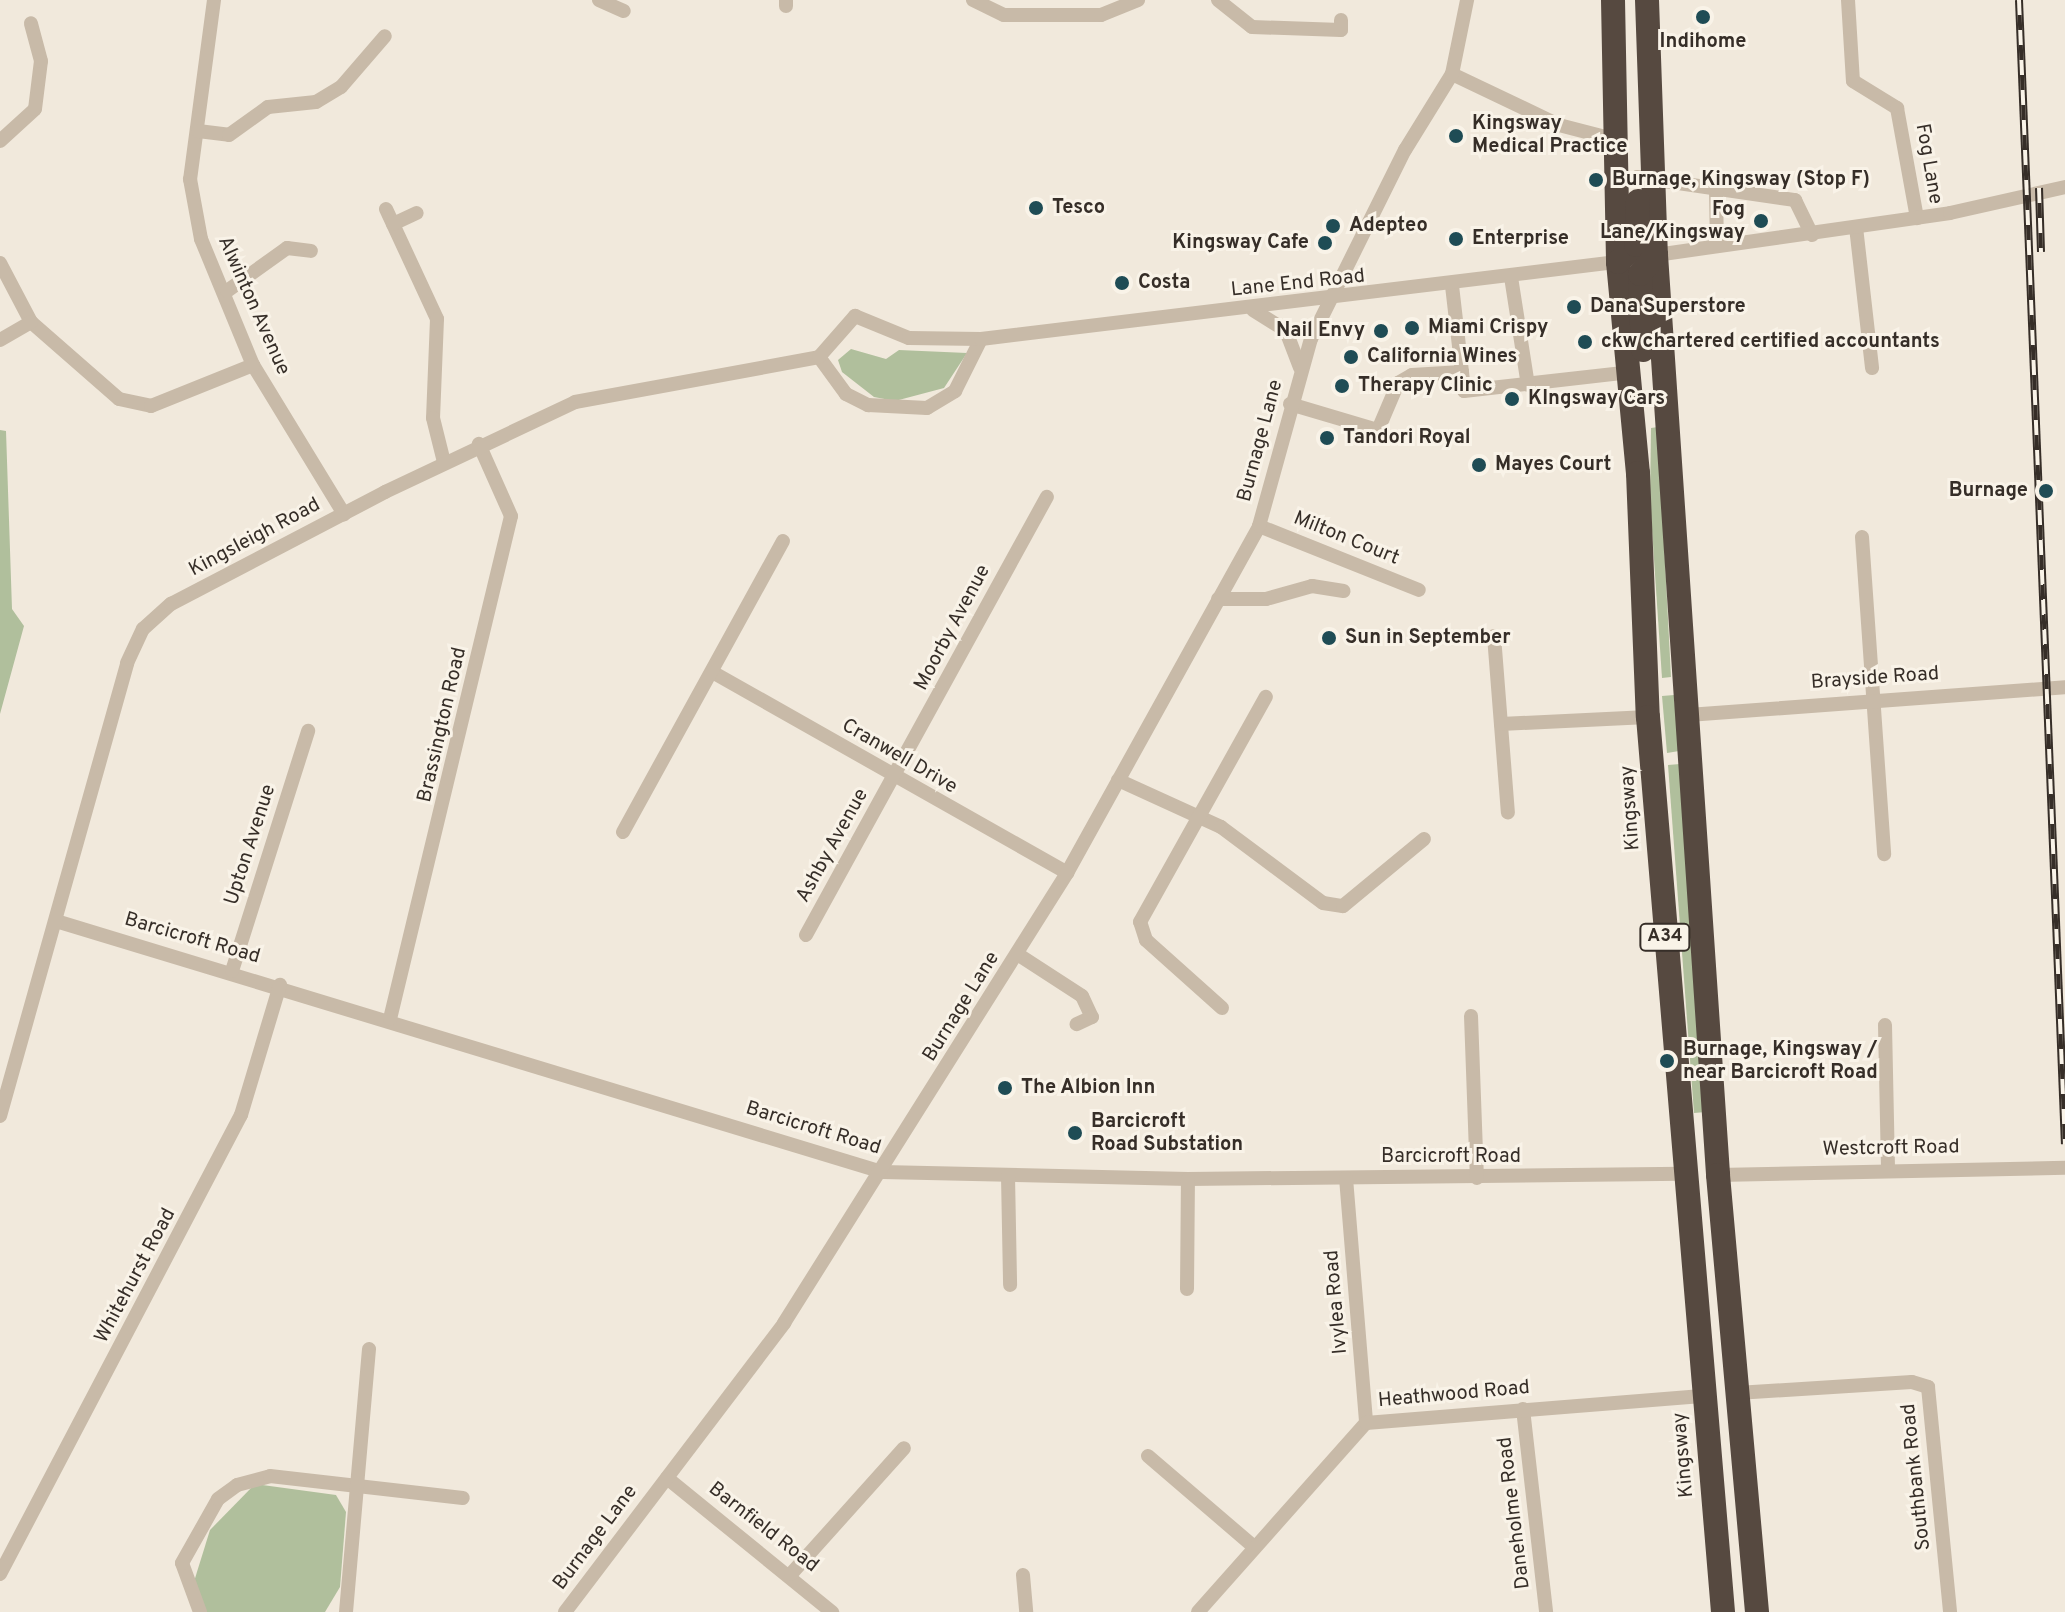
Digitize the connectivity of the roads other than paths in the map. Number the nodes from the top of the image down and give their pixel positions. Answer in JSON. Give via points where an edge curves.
{"nodes":[{"id":1,"x":214,"y":0,"type":"edge"},
{"id":2,"x":599,"y":0,"type":"edge"},
{"id":3,"x":973,"y":0,"type":"edge"},
{"id":4,"x":1138,"y":0,"type":"edge"},
{"id":5,"x":1218,"y":0,"type":"edge"},
{"id":6,"x":1467,"y":0,"type":"edge"},
{"id":7,"x":1613,"y":0,"type":"edge"},
{"id":8,"x":1637,"y":0,"type":"edge"},
{"id":9,"x":1647,"y":0,"type":"edge"},
{"id":10,"x":1848,"y":0,"type":"edge"},
{"id":11,"x":624,"y":11,"type":"dead end"},
{"id":12,"x":1341,"y":20,"type":"dead end"},
{"id":13,"x":31,"y":23,"type":"dead end"},
{"id":14,"x":385,"y":36,"type":"dead end"},
{"id":15,"x":1624,"y":46,"type":"junction"},
{"id":16,"x":1452,"y":74,"type":"junction"},
{"id":17,"x":198,"y":131,"type":"junction"},
{"id":18,"x":1613,"y":139,"type":"junction"},
{"id":19,"x":0,"y":141,"type":"edge"},
{"id":20,"x":1645,"y":176,"type":"junction"},
{"id":21,"x":2065,"y":187,"type":"edge"},
{"id":22,"x":1716,"y":190,"type":"junction"},
{"id":23,"x":386,"y":209,"type":"dead end"},
{"id":24,"x":417,"y":213,"type":"dead end"},
{"id":25,"x":1917,"y":218,"type":"junction"},
{"id":26,"x":393,"y":224,"type":"junction"},
{"id":27,"x":1856,"y":227,"type":"junction"},
{"id":28,"x":1812,"y":235,"type":"junction"},
{"id":29,"x":1717,"y":246,"type":"junction"},
{"id":30,"x":311,"y":251,"type":"dead end"},
{"id":31,"x":1656,"y":255,"type":"junction"},
{"id":32,"x":1618,"y":262,"type":"junction"},
{"id":33,"x":0,"y":263,"type":"edge"},
{"id":34,"x":1511,"y":277,"type":"junction"},
{"id":35,"x":1452,"y":285,"type":"junction"},
{"id":36,"x":227,"y":291,"type":"junction"},
{"id":37,"x":1328,"y":300,"type":"junction"},
{"id":38,"x":1250,"y":309,"type":"junction"},
{"id":39,"x":31,"y":322,"type":"junction"},
{"id":40,"x":981,"y":339,"type":"junction"},
{"id":41,"x":0,"y":340,"type":"edge"},
{"id":42,"x":819,"y":357,"type":"junction"},
{"id":43,"x":253,"y":365,"type":"junction"},
{"id":44,"x":1872,"y":368,"type":"dead end"},
{"id":45,"x":1300,"y":371,"type":"junction"},
{"id":46,"x":1462,"y":372,"type":"junction"},
{"id":47,"x":1630,"y":372,"type":"junction"},
{"id":48,"x":1528,"y":385,"type":"junction"},
{"id":49,"x":1290,"y":404,"type":"junction"},
{"id":50,"x":479,"y":444,"type":"junction"},
{"id":51,"x":444,"y":462,"type":"junction"},
{"id":52,"x":1638,"y":473,"type":"junction"},
{"id":53,"x":1047,"y":497,"type":"dead end"},
{"id":54,"x":344,"y":514,"type":"junction"},
{"id":55,"x":1259,"y":526,"type":"junction"},
{"id":56,"x":1862,"y":537,"type":"dead end"},
{"id":57,"x":783,"y":541,"type":"dead end"},
{"id":58,"x":1419,"y":590,"type":"dead end"},
{"id":59,"x":1344,"y":591,"type":"dead end"},
{"id":60,"x":1218,"y":599,"type":"junction"},
{"id":61,"x":1494,"y":636,"type":"dead end"},
{"id":62,"x":714,"y":673,"type":"junction"},
{"id":63,"x":2065,"y":687,"type":"edge"},
{"id":64,"x":1266,"y":697,"type":"dead end"},
{"id":65,"x":1875,"y":698,"type":"junction"},
{"id":66,"x":1688,"y":715,"type":"junction"},
{"id":67,"x":1648,"y":717,"type":"junction"},
{"id":68,"x":1501,"y":724,"type":"junction"},
{"id":69,"x":308,"y":731,"type":"dead end"},
{"id":70,"x":895,"y":778,"type":"junction"},
{"id":71,"x":1118,"y":780,"type":"junction"},
{"id":72,"x":1508,"y":812,"type":"dead end"},
{"id":73,"x":1193,"y":820,"type":"junction"},
{"id":74,"x":623,"y":832,"type":"dead end"},
{"id":75,"x":1424,"y":839,"type":"dead end"},
{"id":76,"x":1884,"y":854,"type":"dead end"},
{"id":77,"x":1067,"y":873,"type":"junction"},
{"id":78,"x":56,"y":921,"type":"junction"},
{"id":79,"x":806,"y":935,"type":"dead end"},
{"id":80,"x":1019,"y":955,"type":"junction"},
{"id":81,"x":232,"y":971,"type":"junction"},
{"id":82,"x":280,"y":985,"type":"junction"},
{"id":83,"x":1222,"y":1008,"type":"dead end"},
{"id":84,"x":1471,"y":1016,"type":"dead end"},
{"id":85,"x":390,"y":1019,"type":"junction"},
{"id":86,"x":1077,"y":1024,"type":"dead end"},
{"id":87,"x":1885,"y":1025,"type":"dead end"},
{"id":88,"x":0,"y":1116,"type":"edge"},
{"id":89,"x":1888,"y":1166,"type":"junction"},
{"id":90,"x":2065,"y":1168,"type":"edge"},
{"id":91,"x":882,"y":1172,"type":"junction"},
{"id":92,"x":1683,"y":1174,"type":"junction"},
{"id":93,"x":1718,"y":1175,"type":"junction"},
{"id":94,"x":1008,"y":1176,"type":"junction"},
{"id":95,"x":1346,"y":1178,"type":"junction"},
{"id":96,"x":1477,"y":1178,"type":"junction"},
{"id":97,"x":1188,"y":1179,"type":"junction"},
{"id":98,"x":1010,"y":1285,"type":"dead end"},
{"id":99,"x":1187,"y":1289,"type":"dead end"},
{"id":100,"x":369,"y":1349,"type":"dead end"},
{"id":101,"x":1737,"y":1393,"type":"junction"},
{"id":102,"x":1702,"y":1396,"type":"junction"},
{"id":103,"x":1523,"y":1409,"type":"junction"},
{"id":104,"x":1366,"y":1423,"type":"junction"},
{"id":105,"x":904,"y":1448,"type":"dead end"},
{"id":106,"x":1148,"y":1456,"type":"dead end"},
{"id":107,"x":667,"y":1478,"type":"junction"},
{"id":108,"x":354,"y":1490,"type":"junction"},
{"id":109,"x":463,"y":1498,"type":"dead end"},
{"id":110,"x":1254,"y":1547,"type":"junction"},
{"id":111,"x":0,"y":1574,"type":"edge"},
{"id":112,"x":791,"y":1574,"type":"junction"},
{"id":113,"x":1023,"y":1575,"type":"dead end"},
{"id":114,"x":200,"y":1612,"type":"edge"},
{"id":115,"x":346,"y":1612,"type":"edge"},
{"id":116,"x":565,"y":1612,"type":"edge"},
{"id":117,"x":832,"y":1612,"type":"edge"},
{"id":118,"x":1026,"y":1612,"type":"edge"},
{"id":119,"x":1198,"y":1612,"type":"edge"},
{"id":120,"x":1546,"y":1612,"type":"edge"},
{"id":121,"x":1723,"y":1612,"type":"edge"},
{"id":122,"x":1757,"y":1612,"type":"edge"},
{"id":123,"x":1950,"y":1612,"type":"edge"}],
"edges":[{"from":1,"to":17,"type":"street","name":"Alwinton Avenue"},
{"from":2,"to":11,"type":"street"},
{"from":3,"to":4,"type":"street","via":[[989,12],[1101,15]]},
{"from":5,"to":12,"type":"street","via":[[1252,27],[1341,30]]},
{"from":6,"to":16,"type":"street","name":"Burnage Lane"},
{"from":7,"to":15,"type":"highway","name":"Kingsway","number":"A34"},
{"from":8,"to":15,"type":"highway"},
{"from":9,"to":20,"type":"highway","number":"A34"},
{"from":10,"to":25,"type":"street","name":"Fog Lane","via":[[1853,81],[1897,108]]},
{"from":13,"to":19,"type":"street","via":[[41,61],[35,109]]},
{"from":14,"to":17,"type":"street","via":[[341,87],[316,102],[268,107],[229,135]]},
{"from":15,"to":18,"type":"highway","name":"Kingsway","number":"A34"},
{"from":15,"to":20,"type":"highway"},
{"from":16,"to":18,"type":"street","via":[[1559,125]]},
{"from":16,"to":37,"type":"street","name":"Burnage Lane"},
{"from":17,"to":36,"type":"street","name":"Alwinton Avenue","via":[[190,179],[201,239]]},
{"from":18,"to":32,"type":"highway","name":"Kingsway","number":"A34"},
{"from":20,"to":22,"type":"street"},
{"from":20,"to":31,"type":"highway","number":"A34"},
{"from":20,"to":32,"type":"highway","via":[[1636,245]]},
{"from":21,"to":25,"type":"street","name":"Fog Lane"},
{"from":22,"to":28,"type":"street","via":[[1795,200]]},
{"from":22,"to":29,"type":"street"},
{"from":23,"to":26,"type":"street"},
{"from":24,"to":26,"type":"street"},
{"from":25,"to":27,"type":"street","name":"Fog Lane"},
{"from":26,"to":51,"type":"street","via":[[437,319],[433,418]]},
{"from":27,"to":28,"type":"street","name":"Fog Lane"},
{"from":27,"to":44,"type":"street"},
{"from":28,"to":29,"type":"street","name":"Fog Lane"},
{"from":29,"to":31,"type":"street","name":"Fog Lane"},
{"from":30,"to":36,"type":"street","via":[[287,248]]},
{"from":31,"to":32,"type":"street","name":"Fog Lane"},
{"from":31,"to":52,"type":"highway","via":[[1638,282],[1648,422]]},
{"from":31,"to":66,"type":"highway","number":"A34"},
{"from":32,"to":34,"type":"street","name":"Lane End Road"},
{"from":32,"to":47,"type":"highway","name":"Kingsway","number":"A34"},
{"from":33,"to":39,"type":"street"},
{"from":34,"to":35,"type":"street","name":"Lane End Road"},
{"from":34,"to":48,"type":"street"},
{"from":35,"to":37,"type":"street","name":"Lane End Road"},
{"from":35,"to":46,"type":"street"},
{"from":36,"to":43,"type":"street","name":"Alwinton Avenue"},
{"from":37,"to":38,"type":"street","name":"Lane End Road"},
{"from":37,"to":45,"type":"street","name":"Burnage Lane"},
{"from":38,"to":40,"type":"street","name":"Lane End Road"},
{"from":38,"to":45,"type":"street","name":"Burnage Lane","via":[[1286,331]]},
{"from":39,"to":41,"type":"street"},
{"from":39,"to":43,"type":"street","via":[[94,383],[151,406]]},
{"from":40,"to":42,"type":"street","name":"Lane End Road","via":[[909,338],[855,316]]},
{"from":40,"to":42,"type":"street","via":[[955,391],[927,408],[868,405],[846,394]]},
{"from":42,"to":50,"type":"street","name":"Kingsleigh Road","via":[[575,402]]},
{"from":43,"to":54,"type":"street","name":"Alwinton Avenue"},
{"from":45,"to":49,"type":"street","name":"Burnage Lane"},
{"from":46,"to":48,"type":"street","via":[[1464,391]]},
{"from":46,"to":49,"type":"street","via":[[1398,383],[1378,430]]},
{"from":47,"to":48,"type":"street"},
{"from":47,"to":52,"type":"highway","name":"Kingsway","number":"A34"},
{"from":49,"to":55,"type":"street","name":"Burnage Lane"},
{"from":50,"to":51,"type":"street","name":"Kingsleigh Road"},
{"from":50,"to":85,"type":"street","name":"Brassington Road","via":[[511,516]]},
{"from":51,"to":54,"type":"street","name":"Kingsleigh Road"},
{"from":52,"to":67,"type":"highway","name":"Kingsway","number":"A34"},
{"from":53,"to":70,"type":"street","name":"Moorby Avenue"},
{"from":54,"to":78,"type":"street","name":"Kingsleigh Road","via":[[171,604],[143,629]]},
{"from":55,"to":58,"type":"street","name":"Milton Court"},
{"from":55,"to":60,"type":"street","name":"Burnage Lane"},
{"from":56,"to":65,"type":"street"},
{"from":57,"to":62,"type":"street"},
{"from":59,"to":60,"type":"street","via":[[1312,586],[1266,599]]},
{"from":60,"to":71,"type":"street","name":"Burnage Lane"},
{"from":61,"to":68,"type":"street"},
{"from":62,"to":70,"type":"street","name":"Cranwell Drive"},
{"from":62,"to":74,"type":"street"},
{"from":63,"to":65,"type":"street","name":"Brayside Road"},
{"from":64,"to":73,"type":"street"},
{"from":65,"to":66,"type":"street","name":"Brayside Road"},
{"from":65,"to":76,"type":"street"},
{"from":66,"to":93,"type":"highway","number":"A34"},
{"from":67,"to":68,"type":"street"},
{"from":67,"to":92,"type":"highway","name":"Kingsway","number":"A34"},
{"from":68,"to":72,"type":"street"},
{"from":69,"to":81,"type":"street","name":"Upton Avenue"},
{"from":70,"to":77,"type":"street","name":"Cranwell Drive"},
{"from":70,"to":79,"type":"street","name":"Ashby Avenue"},
{"from":71,"to":73,"type":"street"},
{"from":71,"to":77,"type":"street","name":"Burnage Lane"},
{"from":73,"to":75,"type":"street","via":[[1221,827],[1323,903],[1343,906]]},
{"from":73,"to":83,"type":"street","via":[[1140,922],[1146,940]]},
{"from":77,"to":80,"type":"street","name":"Burnage Lane"},
{"from":78,"to":81,"type":"street","name":"Barcicroft Road"},
{"from":78,"to":88,"type":"street","name":"Kingsleigh Road"},
{"from":80,"to":86,"type":"street","via":[[1082,996],[1092,1017]]},
{"from":80,"to":91,"type":"street","name":"Burnage Lane"},
{"from":81,"to":82,"type":"street","name":"Barcicroft Road"},
{"from":82,"to":85,"type":"street","name":"Barcicroft Road"},
{"from":82,"to":111,"type":"street","name":"Whitehurst Road","via":[[241,1115]]},
{"from":84,"to":96,"type":"street"},
{"from":85,"to":91,"type":"street","name":"Barcicroft Road"},
{"from":87,"to":89,"type":"street"},
{"from":89,"to":90,"type":"street","name":"Westcroft Road"},
{"from":89,"to":93,"type":"street","name":"Westcroft Road"},
{"from":91,"to":94,"type":"street","name":"Barcicroft Road"},
{"from":91,"to":107,"type":"street","name":"Burnage Lane","via":[[784,1323]]},
{"from":92,"to":96,"type":"street","name":"Barcicroft Road"},
{"from":92,"to":102,"type":"highway","name":"Kingsway","number":"A34"},
{"from":93,"to":101,"type":"highway","number":"A34"},
{"from":94,"to":97,"type":"street","name":"Barcicroft Road"},
{"from":94,"to":98,"type":"street"},
{"from":95,"to":96,"type":"street","name":"Barcicroft Road"},
{"from":95,"to":97,"type":"street","name":"Barcicroft Road"},
{"from":95,"to":104,"type":"street","name":"Ivylea Road"},
{"from":97,"to":99,"type":"street"},
{"from":100,"to":108,"type":"street"},
{"from":101,"to":122,"type":"highway","number":"A34"},
{"from":101,"to":123,"type":"street","name":"Southbank Road","via":[[1912,1382],[1928,1387]]},
{"from":102,"to":103,"type":"street","name":"Heathwood Road"},
{"from":102,"to":121,"type":"highway","name":"Kingsway","number":"A34"},
{"from":103,"to":104,"type":"street","name":"Heathwood Road"},
{"from":103,"to":120,"type":"street","name":"Daneholme Road"},
{"from":104,"to":110,"type":"street","name":"Heathwood Road"},
{"from":105,"to":112,"type":"street"},
{"from":106,"to":110,"type":"street"},
{"from":107,"to":112,"type":"street","name":"Barnfield Road"},
{"from":107,"to":116,"type":"street","name":"Burnage Lane"},
{"from":108,"to":109,"type":"street"},
{"from":108,"to":114,"type":"street","via":[[270,1476],[229,1488],[182,1563]]},
{"from":108,"to":115,"type":"street"},
{"from":110,"to":119,"type":"street","name":"Heathwood Road"},
{"from":112,"to":117,"type":"street","name":"Barnfield Road"},
{"from":113,"to":118,"type":"street"}]}
